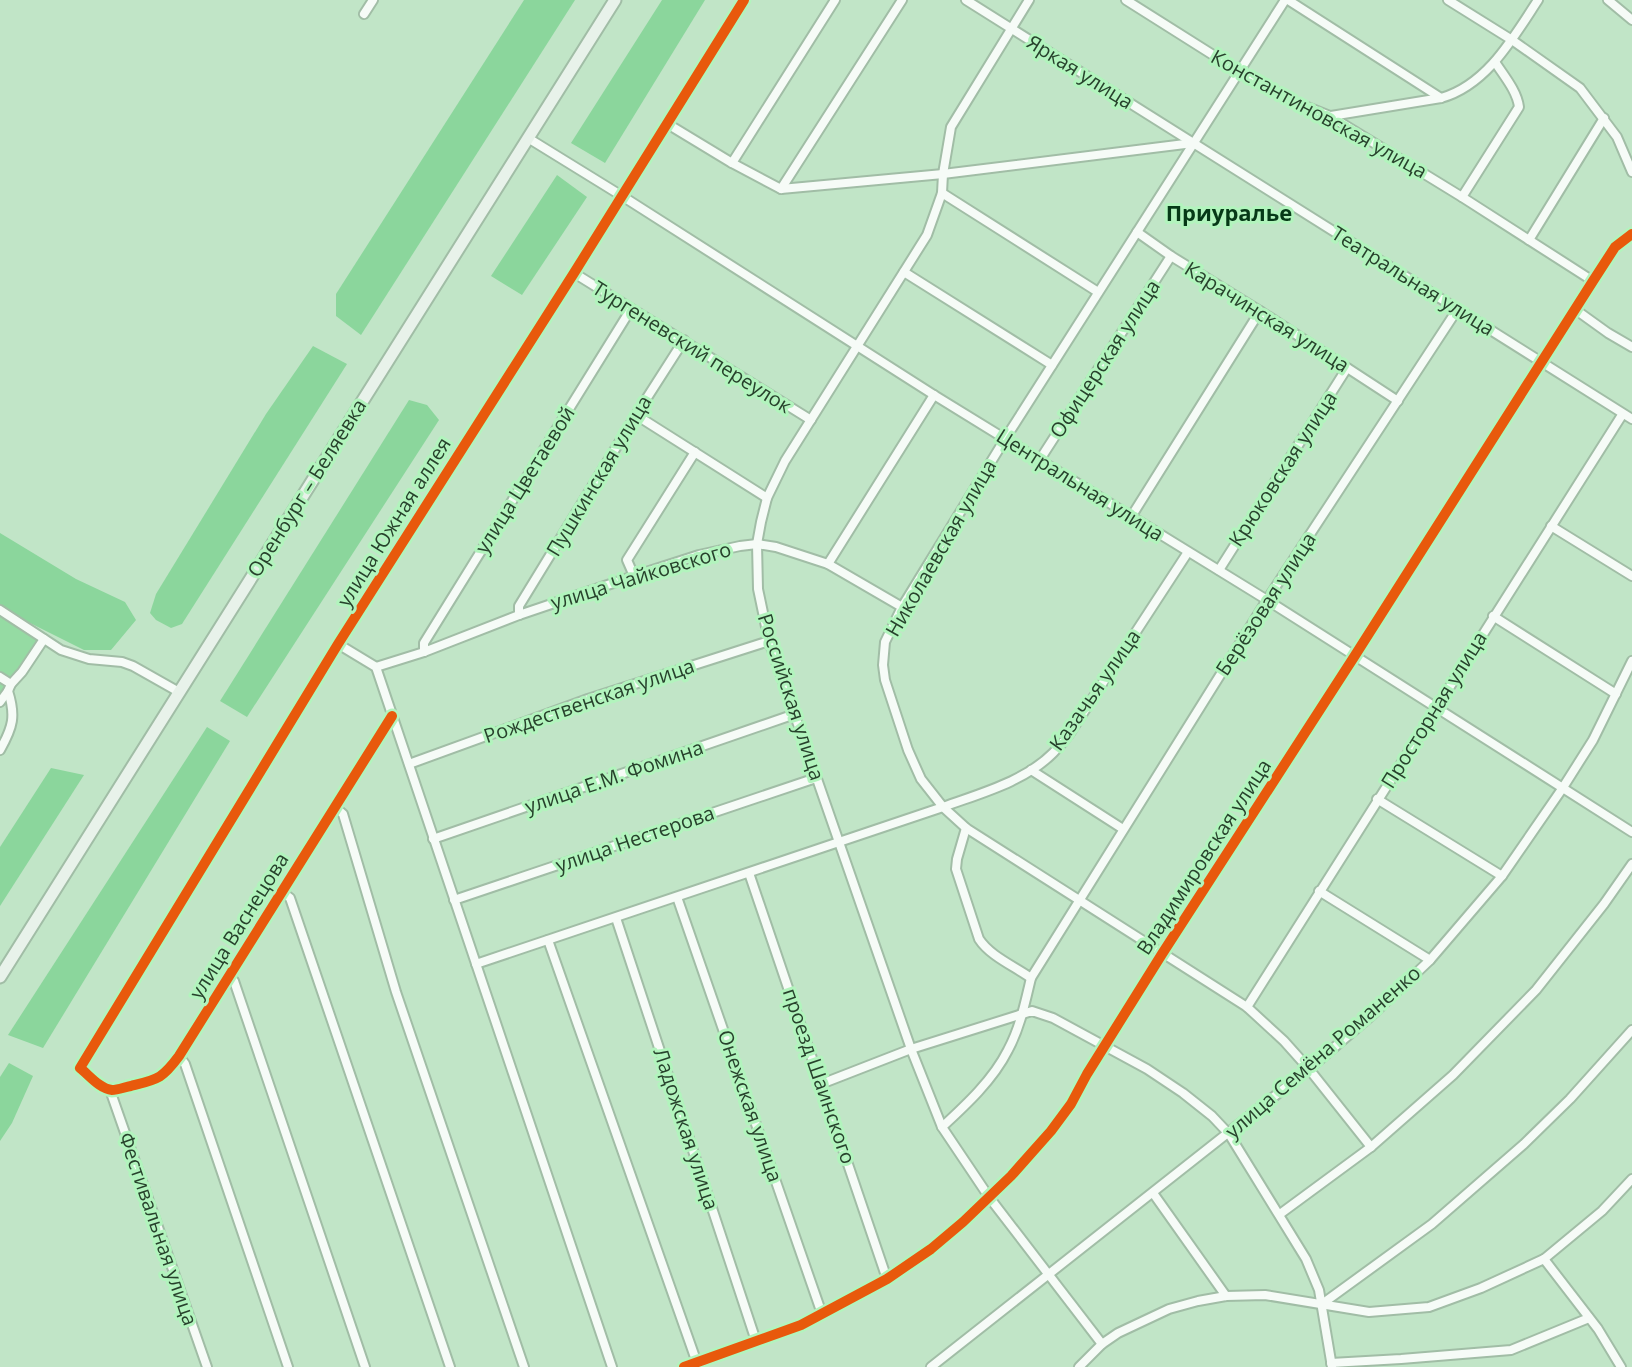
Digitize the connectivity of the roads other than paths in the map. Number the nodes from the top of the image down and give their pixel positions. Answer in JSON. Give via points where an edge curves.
{"nodes":[{"id":1,"x":373,"y":0,"type":"edge"},
{"id":2,"x":615,"y":0,"type":"edge"},
{"id":3,"x":744,"y":0,"type":"edge"},
{"id":4,"x":835,"y":0,"type":"edge"},
{"id":5,"x":902,"y":0,"type":"edge"},
{"id":6,"x":966,"y":0,"type":"edge"},
{"id":7,"x":1029,"y":0,"type":"edge"},
{"id":8,"x":1126,"y":0,"type":"edge"},
{"id":9,"x":1286,"y":0,"type":"edge"},
{"id":10,"x":1448,"y":0,"type":"edge"},
{"id":11,"x":1538,"y":0,"type":"edge"},
{"id":12,"x":1612,"y":1,"type":"edge"},
{"id":13,"x":364,"y":14,"type":"dead end"},
{"id":14,"x":1632,"y":20,"type":"edge"},
{"id":15,"x":1011,"y":29,"type":"junction"},
{"id":16,"x":1512,"y":40,"type":"junction"},
{"id":17,"x":1495,"y":62,"type":"junction"},
{"id":18,"x":1240,"y":72,"type":"junction"},
{"id":19,"x":1441,"y":98,"type":"junction"},
{"id":20,"x":1330,"y":116,"type":"junction"},
{"id":21,"x":1604,"y":118,"type":"junction"},
{"id":22,"x":666,"y":123,"type":"junction"},
{"id":23,"x":528,"y":138,"type":"junction"},
{"id":24,"x":1194,"y":143,"type":"junction"},
{"id":25,"x":732,"y":163,"type":"junction"},
{"id":26,"x":1632,"y":172,"type":"edge"},
{"id":27,"x":943,"y":174,"type":"junction"},
{"id":28,"x":781,"y":189,"type":"junction"},
{"id":29,"x":942,"y":193,"type":"junction"},
{"id":30,"x":622,"y":196,"type":"junction"},
{"id":31,"x":1462,"y":197,"type":"junction"},
{"id":32,"x":1137,"y":232,"type":"junction"},
{"id":33,"x":1632,"y":234,"type":"edge"},
{"id":34,"x":1529,"y":240,"type":"junction"},
{"id":35,"x":1171,"y":256,"type":"junction"},
{"id":36,"x":904,"y":272,"type":"junction"},
{"id":37,"x":574,"y":273,"type":"junction"},
{"id":38,"x":1593,"y":281,"type":"junction"},
{"id":39,"x":1098,"y":292,"type":"junction"},
{"id":40,"x":631,"y":309,"type":"junction"},
{"id":41,"x":1457,"y":310,"type":"junction"},
{"id":42,"x":1576,"y":310,"type":"junction"},
{"id":43,"x":1260,"y":311,"type":"junction"},
{"id":44,"x":684,"y":340,"type":"junction"},
{"id":45,"x":858,"y":345,"type":"junction"},
{"id":46,"x":1632,"y":347,"type":"edge"},
{"id":47,"x":1541,"y":362,"type":"junction"},
{"id":48,"x":1052,"y":365,"type":"junction"},
{"id":49,"x":1347,"y":368,"type":"junction"},
{"id":50,"x":934,"y":395,"type":"junction"},
{"id":51,"x":1398,"y":401,"type":"junction"},
{"id":52,"x":636,"y":415,"type":"junction"},
{"id":53,"x":1622,"y":415,"type":"junction"},
{"id":54,"x":1632,"y":419,"type":"edge"},
{"id":55,"x":811,"y":420,"type":"junction"},
{"id":56,"x":1005,"y":439,"type":"junction"},
{"id":57,"x":695,"y":452,"type":"junction"},
{"id":58,"x":1039,"y":461,"type":"junction"},
{"id":59,"x":767,"y":498,"type":"junction"},
{"id":60,"x":1131,"y":517,"type":"junction"},
{"id":61,"x":1551,"y":526,"type":"junction"},
{"id":62,"x":757,"y":544,"type":"junction"},
{"id":63,"x":1188,"y":552,"type":"junction"},
{"id":64,"x":828,"y":564,"type":"junction"},
{"id":65,"x":1219,"y":570,"type":"junction"},
{"id":66,"x":634,"y":576,"type":"junction"},
{"id":67,"x":1632,"y":576,"type":"edge"},
{"id":68,"x":1267,"y":600,"type":"junction"},
{"id":69,"x":902,"y":607,"type":"junction"},
{"id":70,"x":0,"y":610,"type":"edge"},
{"id":71,"x":519,"y":615,"type":"junction"},
{"id":72,"x":1493,"y":616,"type":"junction"},
{"id":73,"x":44,"y":639,"type":"junction"},
{"id":74,"x":769,"y":641,"type":"junction"},
{"id":75,"x":338,"y":644,"type":"junction"},
{"id":76,"x":424,"y":652,"type":"junction"},
{"id":77,"x":1354,"y":657,"type":"junction"},
{"id":78,"x":1632,"y":661,"type":"edge"},
{"id":79,"x":376,"y":667,"type":"junction"},
{"id":80,"x":0,"y":677,"type":"edge"},
{"id":81,"x":9,"y":688,"type":"junction"},
{"id":82,"x":179,"y":692,"type":"junction"},
{"id":83,"x":1616,"y":694,"type":"junction"},
{"id":84,"x":0,"y":702,"type":"edge"},
{"id":85,"x":1435,"y":708,"type":"junction"},
{"id":86,"x":795,"y":714,"type":"junction"},
{"id":87,"x":392,"y":716,"type":"junction"},
{"id":88,"x":0,"y":750,"type":"edge"},
{"id":89,"x":409,"y":764,"type":"junction"},
{"id":90,"x":1031,"y":770,"type":"junction"},
{"id":91,"x":816,"y":778,"type":"junction"},
{"id":92,"x":1562,"y":789,"type":"junction"},
{"id":93,"x":1377,"y":799,"type":"junction"},
{"id":94,"x":335,"y":807,"type":"junction"},
{"id":95,"x":943,"y":807,"type":"junction"},
{"id":96,"x":966,"y":828,"type":"junction"},
{"id":97,"x":1123,"y":829,"type":"junction"},
{"id":98,"x":1632,"y":832,"type":"edge"},
{"id":99,"x":433,"y":839,"type":"junction"},
{"id":100,"x":838,"y":843,"type":"junction"},
{"id":101,"x":1632,"y":864,"type":"edge"},
{"id":102,"x":749,"y":873,"type":"junction"},
{"id":103,"x":1502,"y":876,"type":"junction"},
{"id":104,"x":1319,"y":891,"type":"junction"},
{"id":105,"x":282,"y":892,"type":"junction"},
{"id":106,"x":677,"y":897,"type":"junction"},
{"id":107,"x":454,"y":900,"type":"junction"},
{"id":108,"x":1079,"y":902,"type":"junction"},
{"id":109,"x":616,"y":918,"type":"junction"},
{"id":110,"x":548,"y":940,"type":"junction"},
{"id":111,"x":1162,"y":954,"type":"junction"},
{"id":112,"x":1430,"y":960,"type":"junction"},
{"id":113,"x":476,"y":964,"type":"junction"},
{"id":114,"x":0,"y":977,"type":"edge"},
{"id":115,"x":228,"y":977,"type":"junction"},
{"id":116,"x":1031,"y":978,"type":"junction"},
{"id":117,"x":1247,"y":1007,"type":"junction"},
{"id":118,"x":1023,"y":1013,"type":"junction"},
{"id":119,"x":1632,"y":1030,"type":"edge"},
{"id":120,"x":1105,"y":1045,"type":"junction"},
{"id":121,"x":911,"y":1049,"type":"junction"},
{"id":122,"x":179,"y":1056,"type":"junction"},
{"id":123,"x":1309,"y":1069,"type":"junction"},
{"id":124,"x":821,"y":1084,"type":"junction"},
{"id":125,"x":110,"y":1090,"type":"junction"},
{"id":126,"x":942,"y":1127,"type":"junction"},
{"id":127,"x":1229,"y":1134,"type":"junction"},
{"id":128,"x":1371,"y":1147,"type":"junction"},
{"id":129,"x":1632,"y":1179,"type":"edge"},
{"id":130,"x":1153,"y":1193,"type":"junction"},
{"id":131,"x":989,"y":1197,"type":"junction"},
{"id":132,"x":1280,"y":1214,"type":"junction"},
{"id":133,"x":1544,"y":1259,"type":"junction"},
{"id":134,"x":1050,"y":1275,"type":"junction"},
{"id":135,"x":887,"y":1279,"type":"junction"},
{"id":136,"x":1226,"y":1296,"type":"junction"},
{"id":137,"x":1322,"y":1304,"type":"junction"},
{"id":138,"x":822,"y":1314,"type":"junction"},
{"id":139,"x":1589,"y":1318,"type":"junction"},
{"id":140,"x":756,"y":1341,"type":"junction"},
{"id":141,"x":1102,"y":1344,"type":"junction"},
{"id":142,"x":697,"y":1363,"type":"junction"},
{"id":143,"x":1332,"y":1365,"type":"edge"},
{"id":144,"x":207,"y":1367,"type":"edge"},
{"id":145,"x":288,"y":1367,"type":"edge"},
{"id":146,"x":365,"y":1367,"type":"edge"},
{"id":147,"x":450,"y":1367,"type":"edge"},
{"id":148,"x":524,"y":1367,"type":"edge"},
{"id":149,"x":612,"y":1367,"type":"edge"},
{"id":150,"x":684,"y":1367,"type":"edge"},
{"id":151,"x":931,"y":1367,"type":"edge"},
{"id":152,"x":1079,"y":1367,"type":"edge"},
{"id":153,"x":1621,"y":1367,"type":"edge"}],
"edges":[{"from":1,"to":13,"type":"street"},
{"from":2,"to":23,"type":"main road","name":"Оренбург – Беляевка"},
{"from":3,"to":22,"type":"street","name":"улица Южная аллея"},
{"from":4,"to":25,"type":"street"},
{"from":5,"to":28,"type":"street"},
{"from":6,"to":15,"type":"street","name":"Яркая улица"},
{"from":7,"to":15,"type":"street","name":"Российская улица"},
{"from":8,"to":18,"type":"street","name":"Константиновская улица"},
{"from":9,"to":18,"type":"street","name":"Николаевская улица"},
{"from":9,"to":19,"type":"street"},
{"from":10,"to":16,"type":"street"},
{"from":11,"to":16,"type":"street"},
{"from":12,"to":14,"type":"street"},
{"from":15,"to":24,"type":"street","name":"Яркая улица"},
{"from":15,"to":27,"type":"street","name":"Российская улица","via":[[951,127]]},
{"from":16,"to":17,"type":"street"},
{"from":16,"to":21,"type":"street","via":[[1580,88]]},
{"from":17,"to":19,"type":"street","via":[[1456,94]]},
{"from":17,"to":31,"type":"street","via":[[1519,107]]},
{"from":18,"to":20,"type":"street","name":"Константиновская улица"},
{"from":18,"to":24,"type":"street","name":"Николаевская улица"},
{"from":19,"to":20,"type":"street"},
{"from":20,"to":31,"type":"street","name":"Константиновская улица"},
{"from":21,"to":26,"type":"street"},
{"from":21,"to":34,"type":"street"},
{"from":22,"to":25,"type":"street"},
{"from":22,"to":30,"type":"street","name":"улица Южная аллея"},
{"from":23,"to":30,"type":"street","name":"Центральная улица"},
{"from":23,"to":82,"type":"main road","name":"Оренбург – Беляевка"},
{"from":24,"to":27,"type":"street"},
{"from":24,"to":32,"type":"street","name":"Николаевская улица"},
{"from":24,"to":41,"type":"street","name":"Театральная улица"},
{"from":25,"to":28,"type":"street"},
{"from":27,"to":28,"type":"street"},
{"from":27,"to":29,"type":"street","name":"Российская улица"},
{"from":29,"to":36,"type":"street","name":"Российская улица","via":[[927,235]]},
{"from":29,"to":39,"type":"street"},
{"from":30,"to":37,"type":"street","name":"улица Южная аллея"},
{"from":30,"to":45,"type":"street","name":"Центральная улица"},
{"from":31,"to":34,"type":"street","name":"Константиновская улица"},
{"from":32,"to":35,"type":"street","name":"Карачинская улица"},
{"from":32,"to":39,"type":"street","name":"Николаевская улица"},
{"from":33,"to":38,"type":"street","name":"Владимировская улица","via":[[1615,247]]},
{"from":34,"to":38,"type":"street","name":"Константиновская улица"},
{"from":35,"to":43,"type":"street","name":"Карачинская улица"},
{"from":35,"to":58,"type":"street","name":"Офицерская улица"},
{"from":36,"to":45,"type":"street","name":"Российская улица"},
{"from":36,"to":48,"type":"street"},
{"from":37,"to":40,"type":"street","name":"Тургеневский переулок"},
{"from":37,"to":75,"type":"street","name":"улица Южная аллея"},
{"from":38,"to":42,"type":"street","name":"Владимировская улица"},
{"from":39,"to":48,"type":"street","name":"Николаевская улица"},
{"from":40,"to":44,"type":"street","name":"Тургеневский переулок"},
{"from":40,"to":76,"type":"street","name":"улица Цветаевой","via":[[424,643]]},
{"from":41,"to":47,"type":"street","name":"Театральная улица"},
{"from":41,"to":51,"type":"street","name":"Берёзовая улица"},
{"from":42,"to":46,"type":"street"},
{"from":42,"to":47,"type":"street","name":"Владимировская улица"},
{"from":43,"to":49,"type":"street","name":"Карачинская улица"},
{"from":43,"to":60,"type":"street"},
{"from":44,"to":52,"type":"street","name":"Пушкинская улица"},
{"from":44,"to":55,"type":"street","name":"Тургеневский переулок"},
{"from":45,"to":50,"type":"street","name":"Центральная улица"},
{"from":45,"to":55,"type":"street","name":"Российская улица"},
{"from":47,"to":53,"type":"street","name":"Театральная улица"},
{"from":47,"to":77,"type":"street","name":"Владимировская улица"},
{"from":48,"to":56,"type":"street","name":"Николаевская улица"},
{"from":49,"to":51,"type":"street","name":"Карачинская улица"},
{"from":49,"to":65,"type":"street","name":"Крюковская улица"},
{"from":50,"to":56,"type":"street","name":"Центральная улица"},
{"from":50,"to":64,"type":"street"},
{"from":51,"to":68,"type":"street","name":"Берёзовая улица"},
{"from":52,"to":57,"type":"street"},
{"from":52,"to":71,"type":"street","name":"Пушкинская улица","via":[[519,606]]},
{"from":53,"to":54,"type":"street","name":"Театральная улица"},
{"from":53,"to":61,"type":"street","name":"Просторная улица"},
{"from":55,"to":59,"type":"street","name":"Российская улица"},
{"from":56,"to":58,"type":"street","name":"Центральная улица"},
{"from":56,"to":69,"type":"street","name":"Николаевская улица"},
{"from":57,"to":59,"type":"street"},
{"from":57,"to":66,"type":"street","via":[[627,560]]},
{"from":58,"to":60,"type":"street","name":"Центральная улица"},
{"from":59,"to":62,"type":"street","name":"Российская улица"},
{"from":60,"to":63,"type":"street","name":"Центральная улица"},
{"from":61,"to":67,"type":"street"},
{"from":61,"to":72,"type":"street","name":"Просторная улица"},
{"from":62,"to":64,"type":"street","name":"улица Чайковского"},
{"from":62,"to":66,"type":"street","name":"улица Чайковского"},
{"from":62,"to":74,"type":"street","name":"Российская улица","via":[[758,589]]},
{"from":63,"to":65,"type":"street","name":"Центральная улица"},
{"from":63,"to":90,"type":"street","name":"Казачья улица","via":[[1070,733]]},
{"from":64,"to":69,"type":"street","name":"улица Чайковского"},
{"from":65,"to":68,"type":"street","name":"Центральная улица"},
{"from":66,"to":71,"type":"street","name":"улица Чайковского"},
{"from":68,"to":77,"type":"street","name":"Центральная улица"},
{"from":68,"to":97,"type":"street","name":"Берёзовая улица"},
{"from":69,"to":95,"type":"street","name":"Николаевская улица","via":[[885,642],[885,680],[921,779]]},
{"from":70,"to":73,"type":"street"},
{"from":71,"to":76,"type":"street","name":"улица Чайковского"},
{"from":72,"to":83,"type":"street"},
{"from":72,"to":85,"type":"street","name":"Просторная улица"},
{"from":73,"to":81,"type":"street"},
{"from":73,"to":82,"type":"street","via":[[89,659],[133,666]]},
{"from":74,"to":86,"type":"street","name":"Российская улица"},
{"from":74,"to":89,"type":"street","name":"Рождественская улица"},
{"from":75,"to":79,"type":"street"},
{"from":75,"to":125,"type":"street","name":"улица Южная аллея","via":[[80,1068]]},
{"from":76,"to":79,"type":"street","name":"улица Чайковского"},
{"from":77,"to":85,"type":"street","name":"Центральная улица"},
{"from":77,"to":111,"type":"street","name":"Владимировская улица"},
{"from":78,"to":83,"type":"street","name":"улица Семёна Романенко"},
{"from":79,"to":87,"type":"street"},
{"from":80,"to":81,"type":"street"},
{"from":81,"to":84,"type":"street"},
{"from":81,"to":88,"type":"street","via":[[14,721]]},
{"from":82,"to":114,"type":"main road","name":"Оренбург – Беляевка"},
{"from":83,"to":92,"type":"street","name":"улица Семёна Романенко"},
{"from":85,"to":92,"type":"street","name":"Центральная улица"},
{"from":85,"to":93,"type":"street","name":"Просторная улица"},
{"from":86,"to":91,"type":"street","name":"Российская улица"},
{"from":86,"to":99,"type":"street","name":"улица Е.М. Фомина"},
{"from":87,"to":89,"type":"street"},
{"from":87,"to":94,"type":"street","name":"улица Васнецова"},
{"from":89,"to":99,"type":"street"},
{"from":90,"to":95,"type":"street","name":"Казачья улица"},
{"from":90,"to":97,"type":"street"},
{"from":91,"to":100,"type":"street","name":"Российская улица"},
{"from":91,"to":107,"type":"street","name":"улица Нестерова"},
{"from":92,"to":98,"type":"street","name":"Центральная улица"},
{"from":92,"to":103,"type":"street","name":"улица Семёна Романенко"},
{"from":93,"to":103,"type":"street"},
{"from":93,"to":104,"type":"street","name":"Просторная улица"},
{"from":94,"to":105,"type":"street","name":"улица Васнецова"},
{"from":94,"to":148,"type":"street","via":[[343,814],[396,992]]},
{"from":95,"to":96,"type":"street","name":"Николаевская улица"},
{"from":95,"to":100,"type":"street","name":"Казачья улица"},
{"from":96,"to":108,"type":"street","name":"Николаевская улица"},
{"from":96,"to":116,"type":"street","via":[[956,869],[979,939]]},
{"from":97,"to":108,"type":"street","name":"Берёзовая улица"},
{"from":99,"to":107,"type":"street"},
{"from":100,"to":102,"type":"street"},
{"from":100,"to":121,"type":"street","name":"Российская улица"},
{"from":101,"to":128,"type":"street","via":[[1536,990],[1453,1075]]},
{"from":102,"to":106,"type":"street"},
{"from":102,"to":124,"type":"street","name":"проезд Шаинского"},
{"from":103,"to":112,"type":"street","name":"улица Семёна Романенко"},
{"from":104,"to":112,"type":"street"},
{"from":104,"to":117,"type":"street","name":"Просторная улица"},
{"from":105,"to":115,"type":"street","name":"улица Васнецова"},
{"from":105,"to":147,"type":"street","via":[[290,898]]},
{"from":106,"to":109,"type":"street"},
{"from":106,"to":138,"type":"street","name":"Онежская улица"},
{"from":107,"to":113,"type":"street"},
{"from":108,"to":111,"type":"street","name":"Николаевская улица"},
{"from":108,"to":116,"type":"street","name":"Берёзовая улица"},
{"from":109,"to":110,"type":"street"},
{"from":109,"to":140,"type":"street","name":"Ладожская улица"},
{"from":110,"to":113,"type":"street"},
{"from":110,"to":142,"type":"street"},
{"from":111,"to":117,"type":"street","name":"Николаевская улица"},
{"from":111,"to":120,"type":"street","name":"Владимировская улица"},
{"from":112,"to":123,"type":"street","name":"улица Семёна Романенко"},
{"from":113,"to":149,"type":"street"},
{"from":115,"to":122,"type":"street","name":"улица Васнецова"},
{"from":115,"to":146,"type":"street","via":[[234,981]]},
{"from":116,"to":118,"type":"street","name":"Берёзовая улица"},
{"from":117,"to":123,"type":"street","name":"Николаевская улица"},
{"from":118,"to":120,"type":"street","via":[[1039,1012]]},
{"from":118,"to":121,"type":"street"},
{"from":118,"to":126,"type":"street","name":"Берёзовая улица","via":[[997,1069]]},
{"from":119,"to":137,"type":"street","via":[[1524,1144],[1432,1224]]},
{"from":120,"to":127,"type":"street","via":[[1183,1093]]},
{"from":120,"to":131,"type":"street","name":"Владимировская улица","via":[[1051,1131]]},
{"from":121,"to":124,"type":"street"},
{"from":121,"to":126,"type":"street","name":"Российская улица"},
{"from":122,"to":125,"type":"street","name":"улица Васнецова","via":[[156,1080]]},
{"from":122,"to":145,"type":"street"},
{"from":123,"to":127,"type":"street","name":"улица Семёна Романенко"},
{"from":123,"to":128,"type":"street","name":"Николаевская улица"},
{"from":124,"to":135,"type":"street","name":"проезд Шаинского"},
{"from":125,"to":144,"type":"street","name":"Фестивальная улица"},
{"from":126,"to":131,"type":"street","name":"Российская улица"},
{"from":127,"to":130,"type":"street","name":"улица Семёна Романенко"},
{"from":127,"to":132,"type":"street"},
{"from":128,"to":132,"type":"street"},
{"from":129,"to":133,"type":"street"},
{"from":130,"to":134,"type":"street","name":"улица Семёна Романенко"},
{"from":130,"to":136,"type":"street"},
{"from":131,"to":134,"type":"street","name":"Российская улица"},
{"from":131,"to":135,"type":"street","name":"Владимировская улица","via":[[931,1249]]},
{"from":132,"to":137,"type":"street","via":[[1306,1259]]},
{"from":133,"to":137,"type":"street","via":[[1429,1307],[1369,1312]]},
{"from":133,"to":139,"type":"street"},
{"from":134,"to":141,"type":"street","name":"Российская улица"},
{"from":134,"to":151,"type":"street","name":"улица Семёна Романенко"},
{"from":135,"to":138,"type":"street","name":"Владимировская улица"},
{"from":136,"to":137,"type":"street","via":[[1265,1295]]},
{"from":136,"to":141,"type":"street","via":[[1169,1309]]},
{"from":137,"to":143,"type":"street"},
{"from":138,"to":140,"type":"street","name":"Владимировская улица"},
{"from":139,"to":143,"type":"street","via":[[1511,1350]]},
{"from":139,"to":153,"type":"street"},
{"from":140,"to":142,"type":"street","name":"Владимировская улица"},
{"from":141,"to":152,"type":"street"},
{"from":142,"to":150,"type":"street","name":"Владимировская улица"}]}
